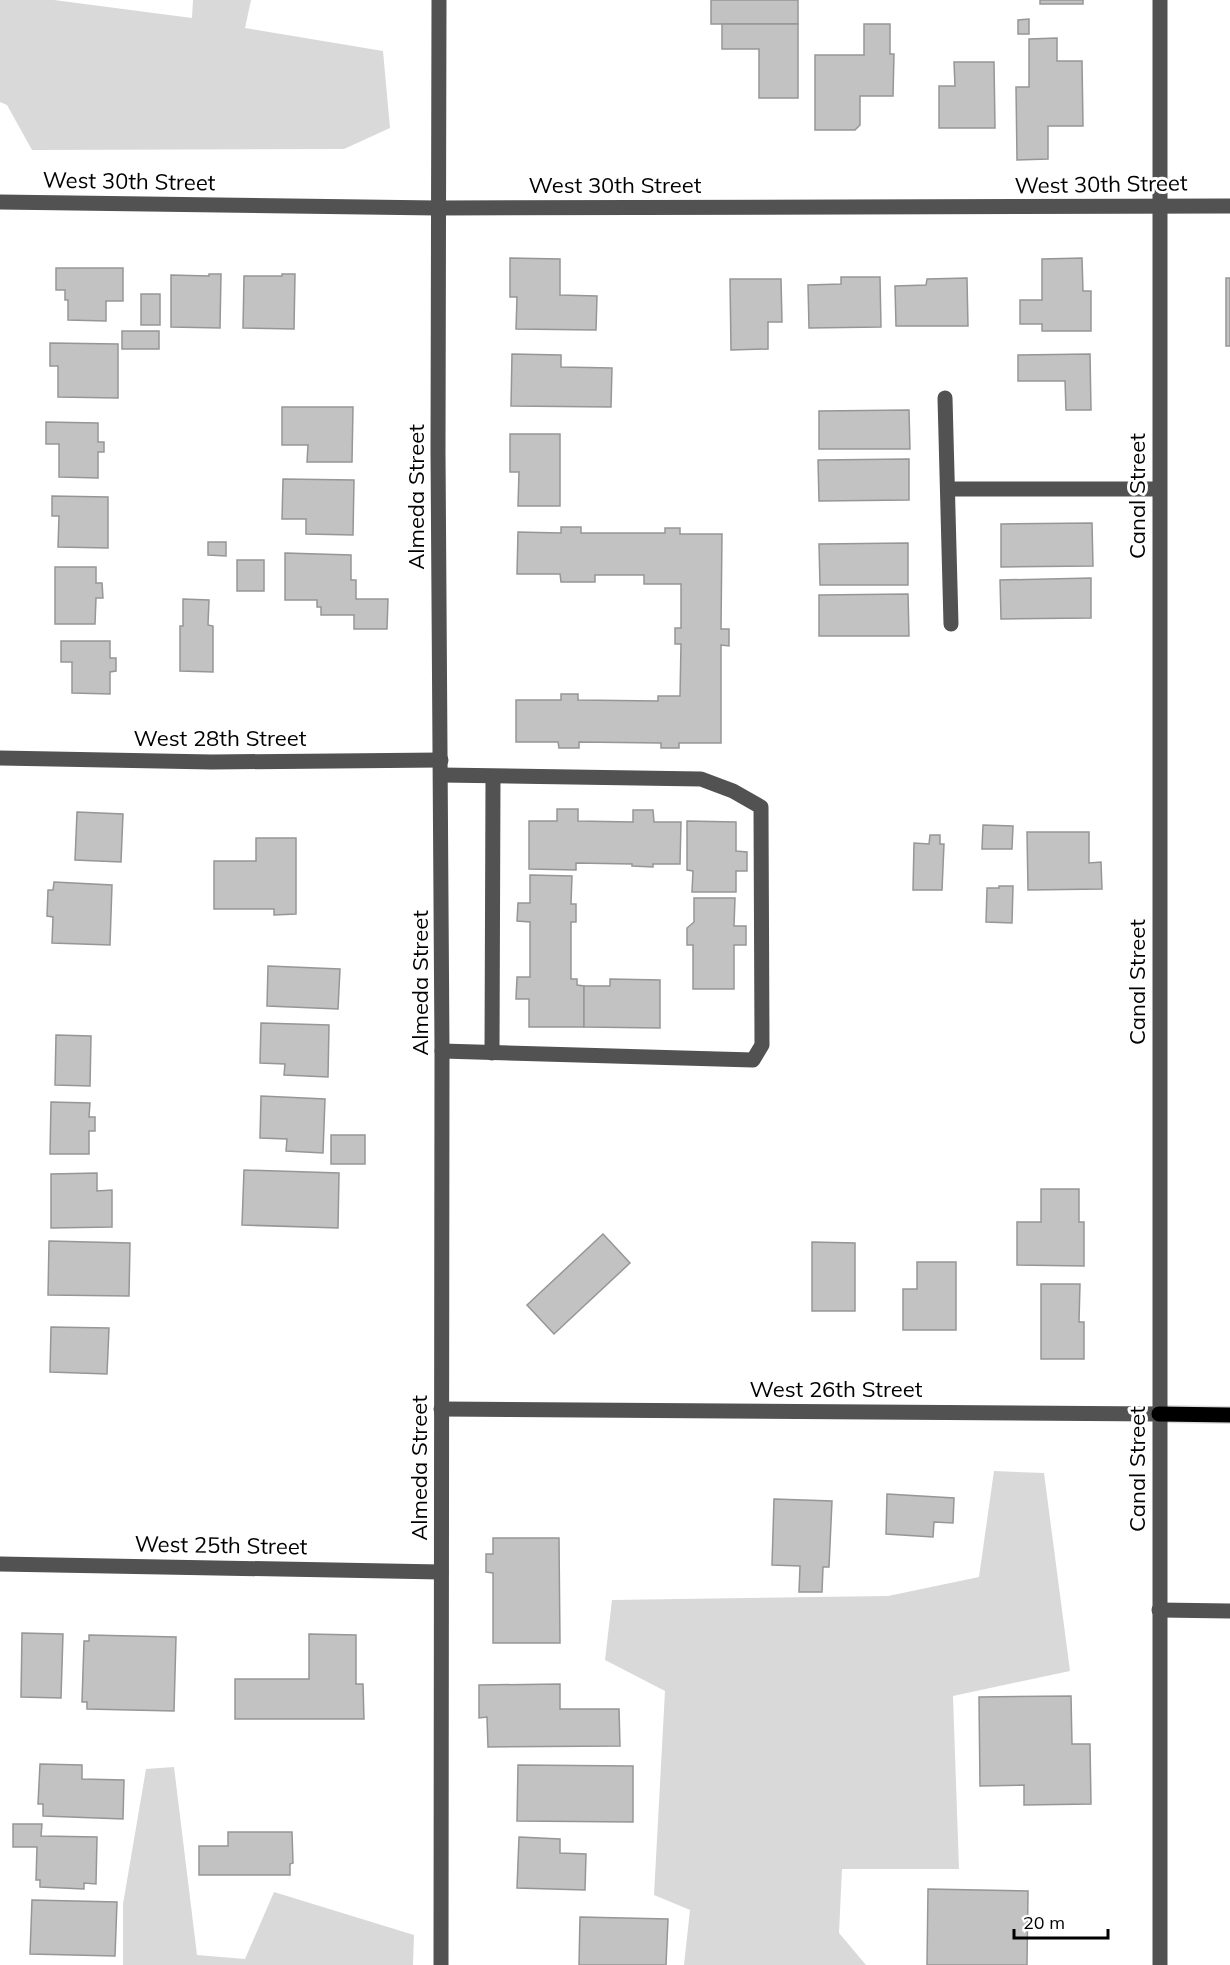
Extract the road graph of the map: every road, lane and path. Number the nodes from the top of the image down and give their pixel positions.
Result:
1 (439, 0) edge
2 (1160, 0) edge
3 (0, 202) edge
4 (1159, 206) junction
5 (1230, 206) edge
6 (437, 208) junction
7 (945, 398) dead end
8 (948, 489) junction
9 (1159, 489) junction
10 (951, 624) dead end
11 (0, 758) edge
12 (441, 768) junction
13 (494, 777) junction
14 (442, 1051) junction
15 (492, 1053) junction
16 (441, 1409) junction
17 (1159, 1414) junction
18 (1230, 1415) edge
19 (0, 1564) edge
20 (441, 1572) junction
21 (1159, 1610) junction
22 (1230, 1611) edge
23 (441, 1965) edge
24 (1160, 1965) edge

1 - 6 street, Almeda Street
2 - 4 street, Canal Street
3 - 6 street, West 30th Street
4 - 5 street, West 30th Street
4 - 6 street, West 30th Street
4 - 9 street, Canal Street
6 - 12 street, Almeda Street
7 - 8 street
8 - 9 street
8 - 10 street
9 - 17 street, Canal Street
11 - 12 street, West 28th Street
12 - 13 street, West 28th Street
12 - 14 street, Almeda Street
13 - 15 street
13 - 15 street, West 28th Street
14 - 15 street
14 - 16 street, Almeda Street
16 - 17 street, West 26th Street
16 - 20 street, Almeda Street
17 - 18 main road, West 26th Street
17 - 21 street, Canal Street
19 - 20 street, West 25th Street
20 - 23 street, Almeda Street
21 - 22 street
21 - 24 street, Canal Street

